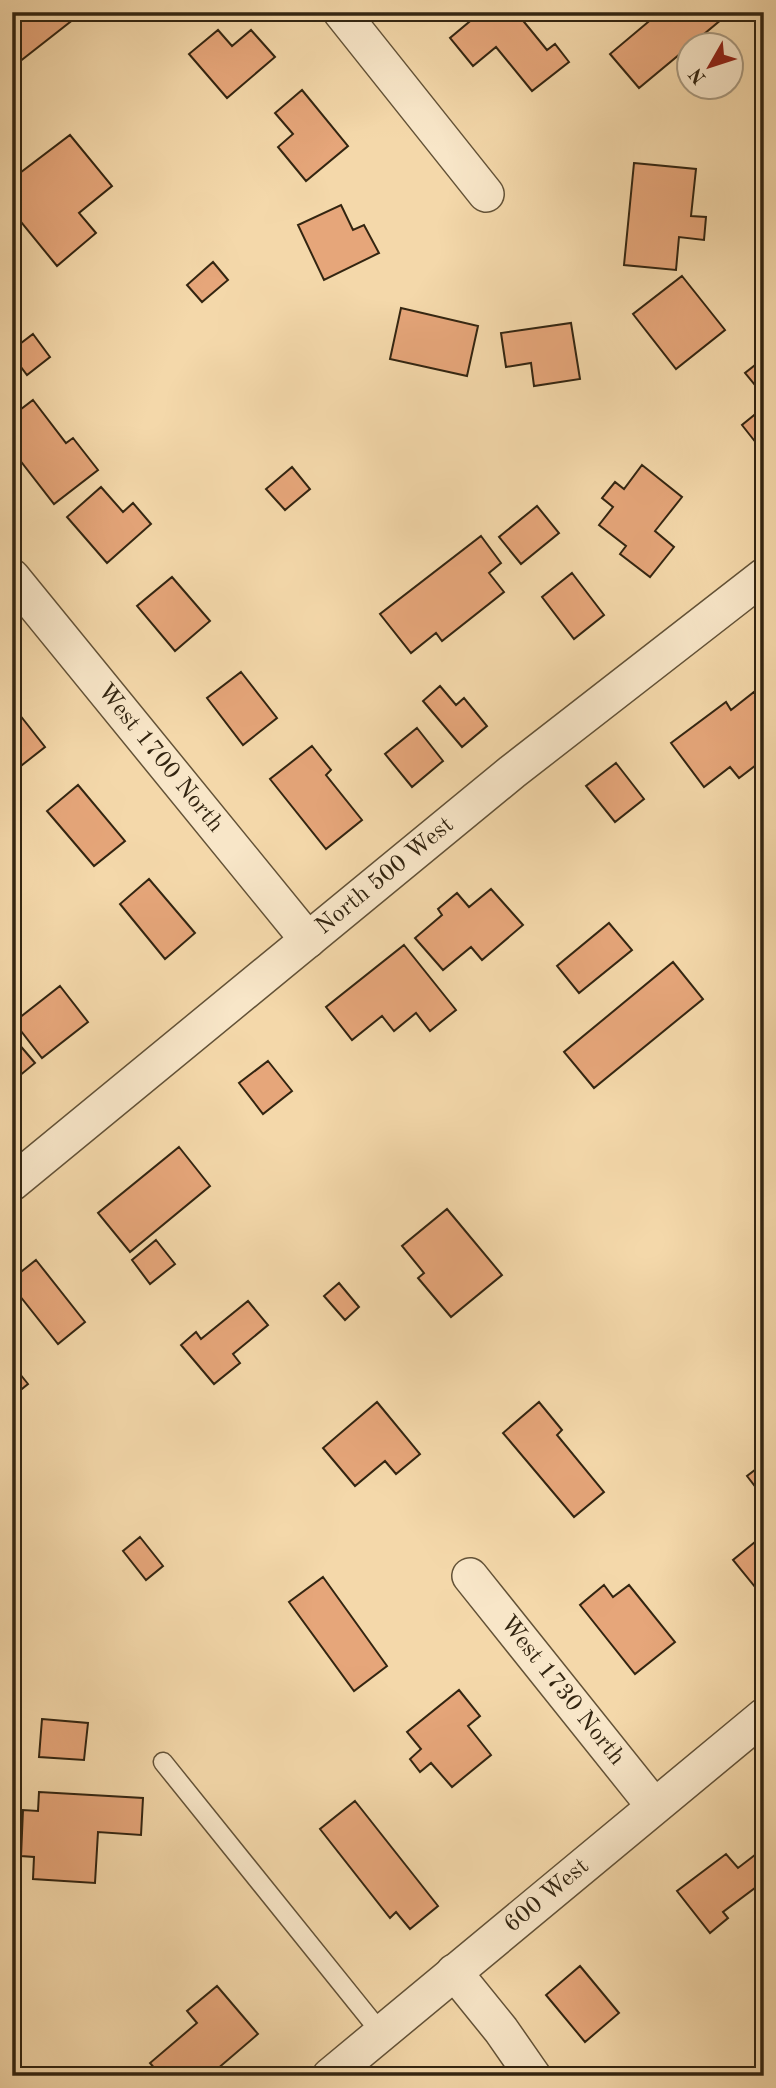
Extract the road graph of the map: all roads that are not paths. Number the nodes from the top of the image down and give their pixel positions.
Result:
1 (341, 12) edge
2 (486, 194) dead end
3 (764, 576) edge
4 (12, 577) edge
5 (309, 940) junction
6 (12, 1183) edge
7 (470, 1576) dead end
8 (764, 1716) edge
9 (163, 1762) dead end
10 (654, 1806) junction
11 (454, 1972) junction
12 (383, 2034) junction
13 (330, 2076) edge
14 (533, 2076) edge

1 - 2 street
3 - 5 street, North 500 West
4 - 5 street, West 1700 North
5 - 6 street, North 500 West
7 - 10 street, West 1730 North
8 - 10 street, 600 West
9 - 12 lane
10 - 11 street, 600 West
11 - 12 street, 600 West
11 - 14 street
12 - 13 street, 600 West

